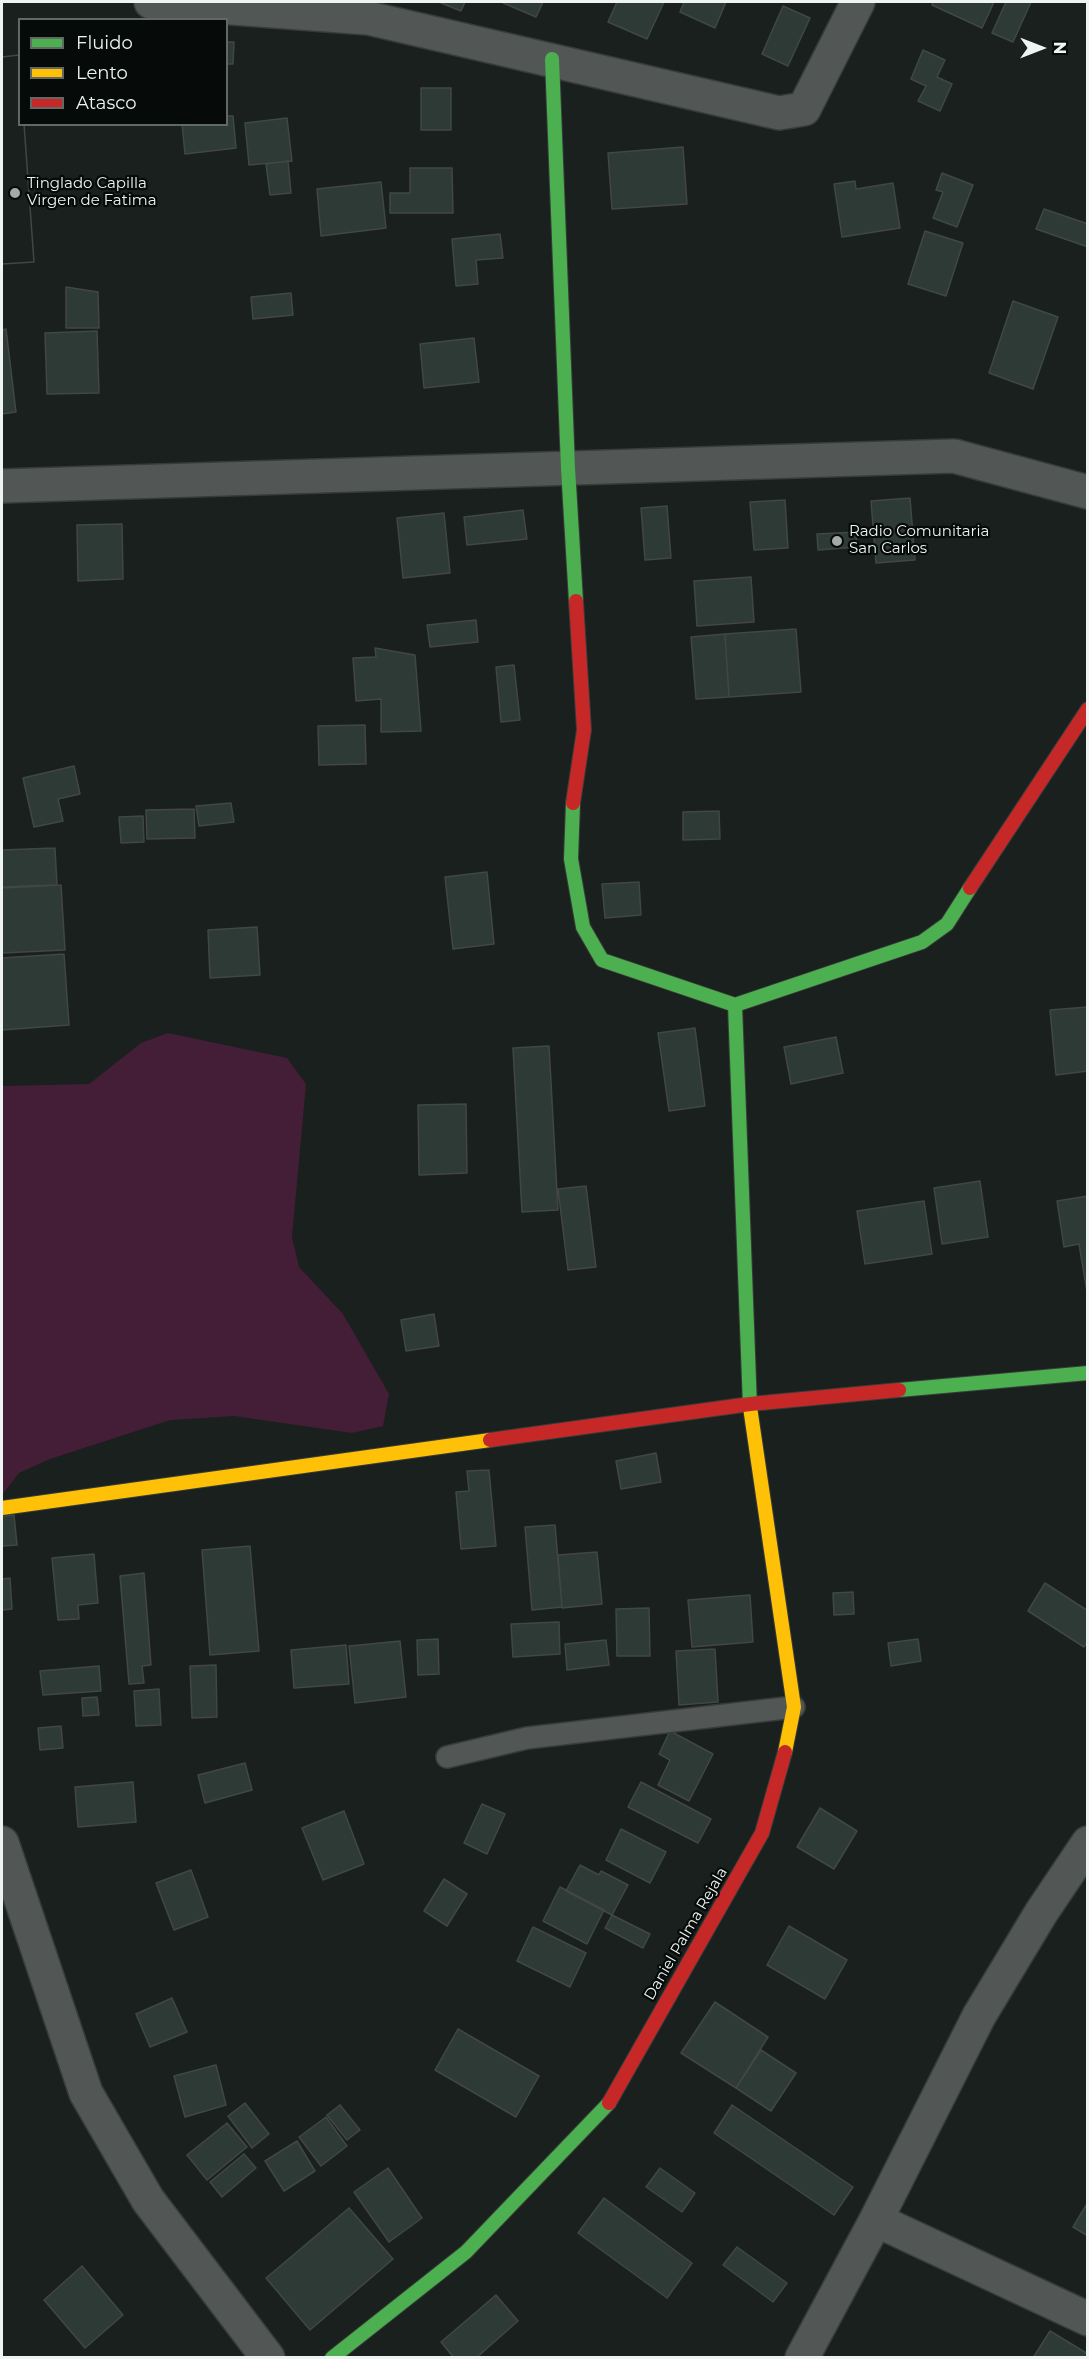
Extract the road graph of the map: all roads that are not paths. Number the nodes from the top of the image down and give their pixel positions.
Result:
1 (151, 2) edge
2 (858, 2) edge
3 (372, 10) edge
4 (552, 59) junction
5 (568, 468) junction
6 (2, 486) edge
7 (1088, 492) edge
8 (1088, 709) edge
9 (735, 1005) junction
10 (1088, 1373) edge
11 (750, 1404) junction
12 (2, 1508) edge
13 (794, 1707) junction
14 (447, 1757) dead end
15 (2, 1843) edge
16 (1088, 1843) edge
17 (876, 2220) junction
18 (1088, 2319) edge
19 (268, 2358) edge
20 (332, 2358) edge
21 (802, 2358) edge

1 - 3 street
2 - 4 street
3 - 4 street
4 - 5 street
5 - 6 street
5 - 7 street
5 - 9 street
8 - 9 street
9 - 11 street, Daniel Palma Rejala
10 - 11 street
11 - 12 street
11 - 13 street, Daniel Palma Rejala
13 - 14 lane
13 - 20 street, Daniel Palma Rejala
15 - 19 street
16 - 17 street
17 - 18 street
17 - 21 street

